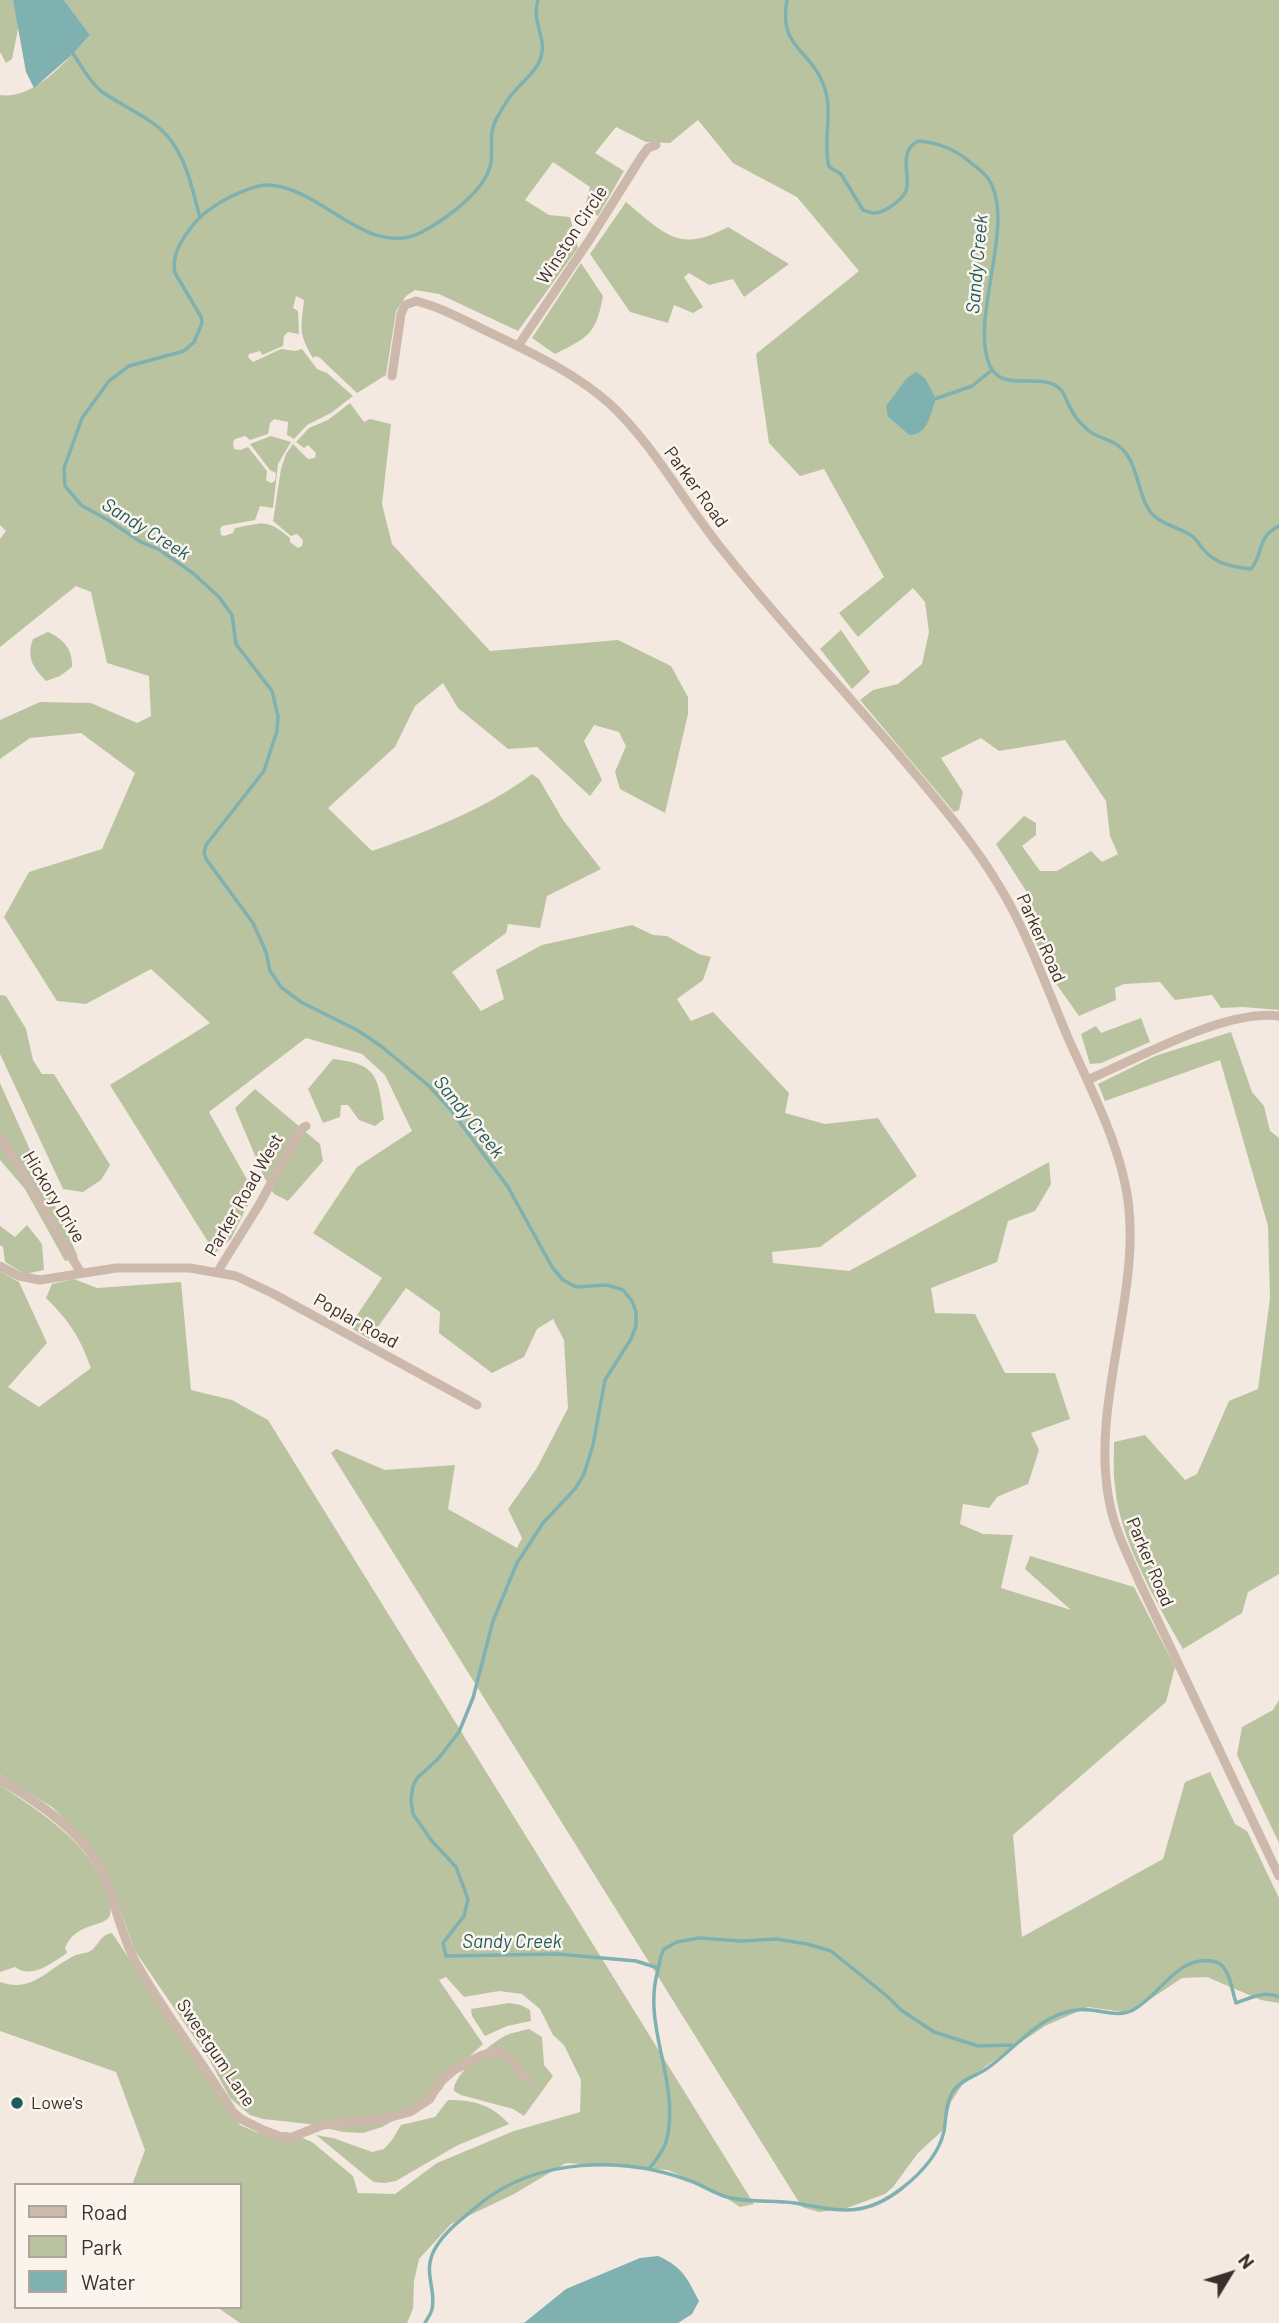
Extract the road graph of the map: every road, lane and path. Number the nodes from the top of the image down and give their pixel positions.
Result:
1 (656, 145) dead end
2 (518, 346) junction
3 (392, 376) dead end
4 (1279, 1016) edge
5 (1087, 1080) junction
6 (306, 1126) dead end
7 (0, 1136) edge
8 (0, 1265) edge
9 (218, 1272) junction
10 (81, 1273) junction
11 (477, 1405) dead end
12 (0, 1780) edge
13 (1279, 1876) edge
14 (527, 2079) dead end

1 - 2 street, Winston Circle
2 - 3 street, Parker Road
2 - 5 street, Parker Road
4 - 5 street
5 - 13 street, Parker Road
6 - 9 street, Parker Road West
7 - 10 street, Hickory Drive
8 - 10 street, Parker Road West
9 - 10 street, Parker Road West
9 - 11 street, Poplar Road
12 - 14 street, Sweetgum Lane

